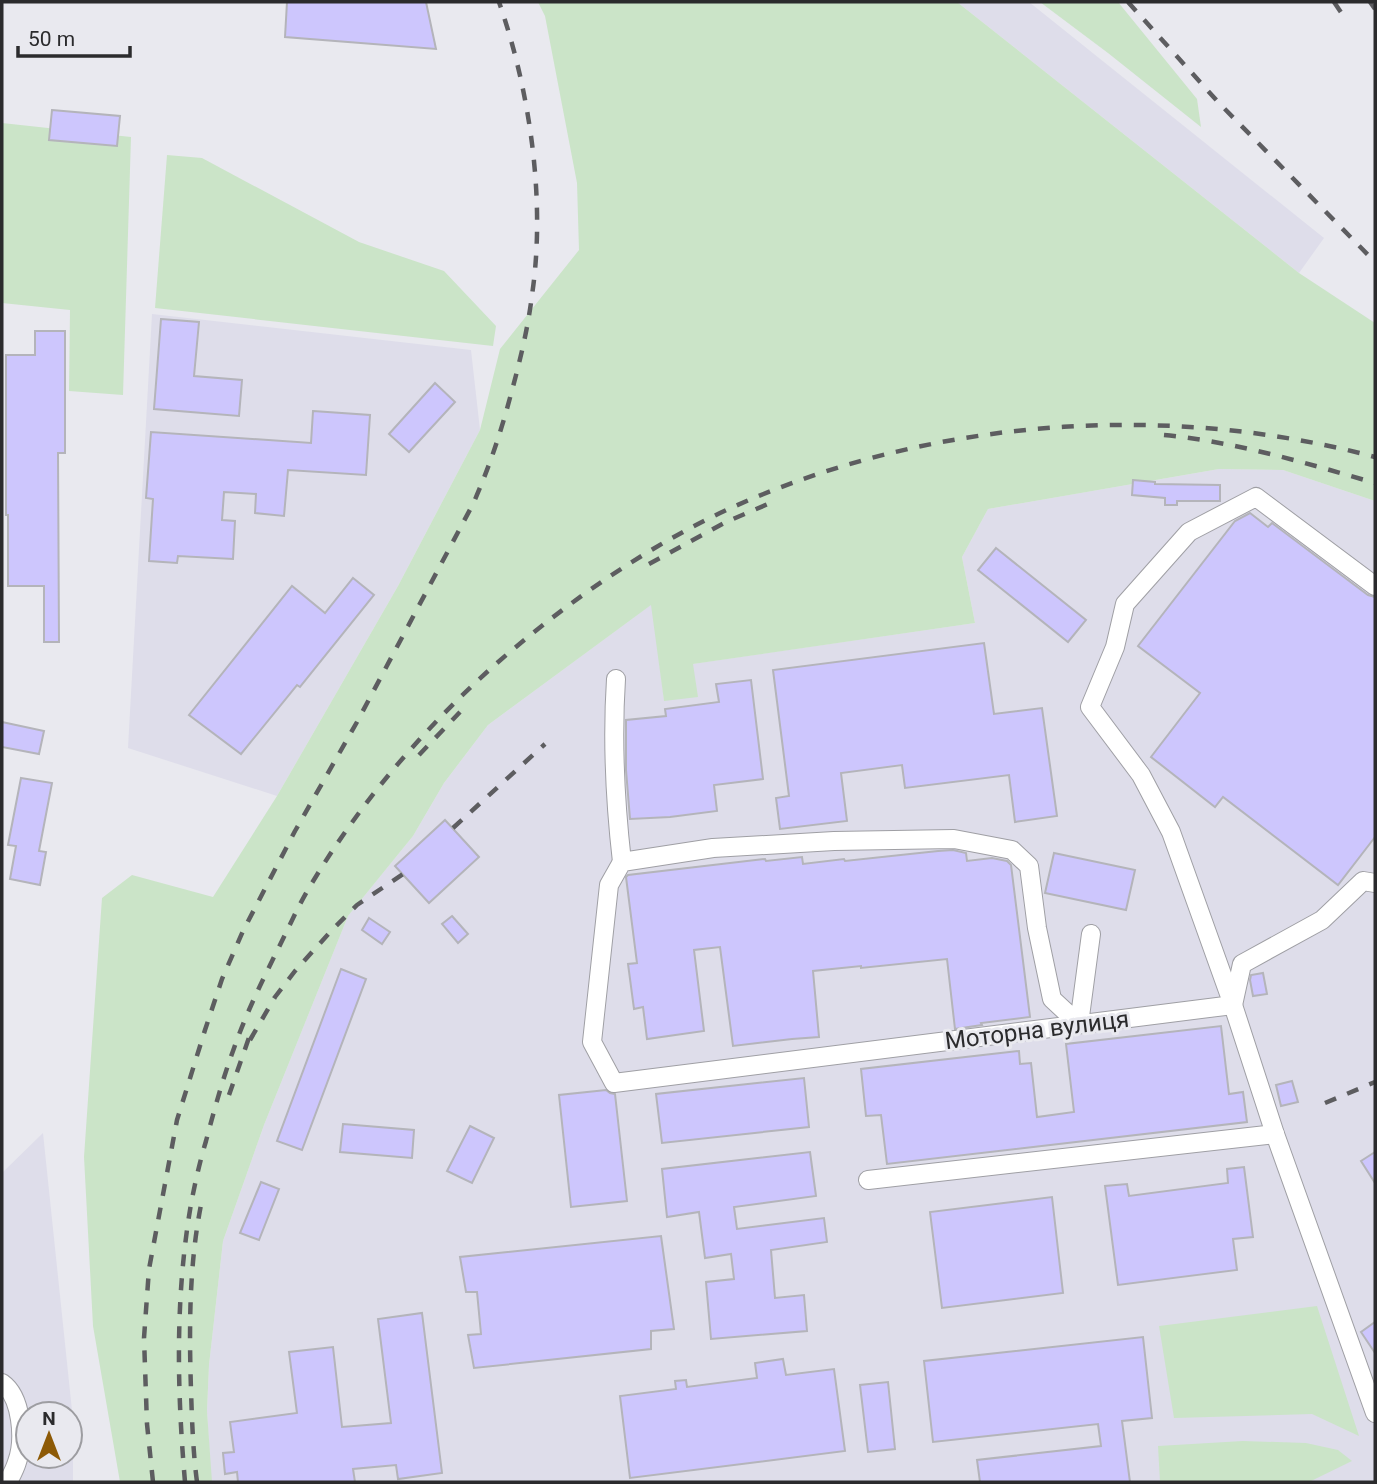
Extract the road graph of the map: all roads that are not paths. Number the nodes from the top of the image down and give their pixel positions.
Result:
1 (1375, 586) edge
2 (616, 679) dead end
3 (622, 862) junction
4 (1375, 883) edge
5 (1091, 933) dead end
6 (1233, 1005) junction
7 (1079, 1024) junction
8 (1275, 1134) junction
9 (868, 1180) dead end
10 (2, 1383) edge
11 (1375, 1413) edge
12 (8, 1482) edge

1 - 6 lane
2 - 3 lane
3 - 7 lane
3 - 7 lane, Моторна вулиця
4 - 6 lane
5 - 7 lane
6 - 7 lane, Моторна вулиця
6 - 8 lane
8 - 9 lane
8 - 11 lane
10 - 12 lane

